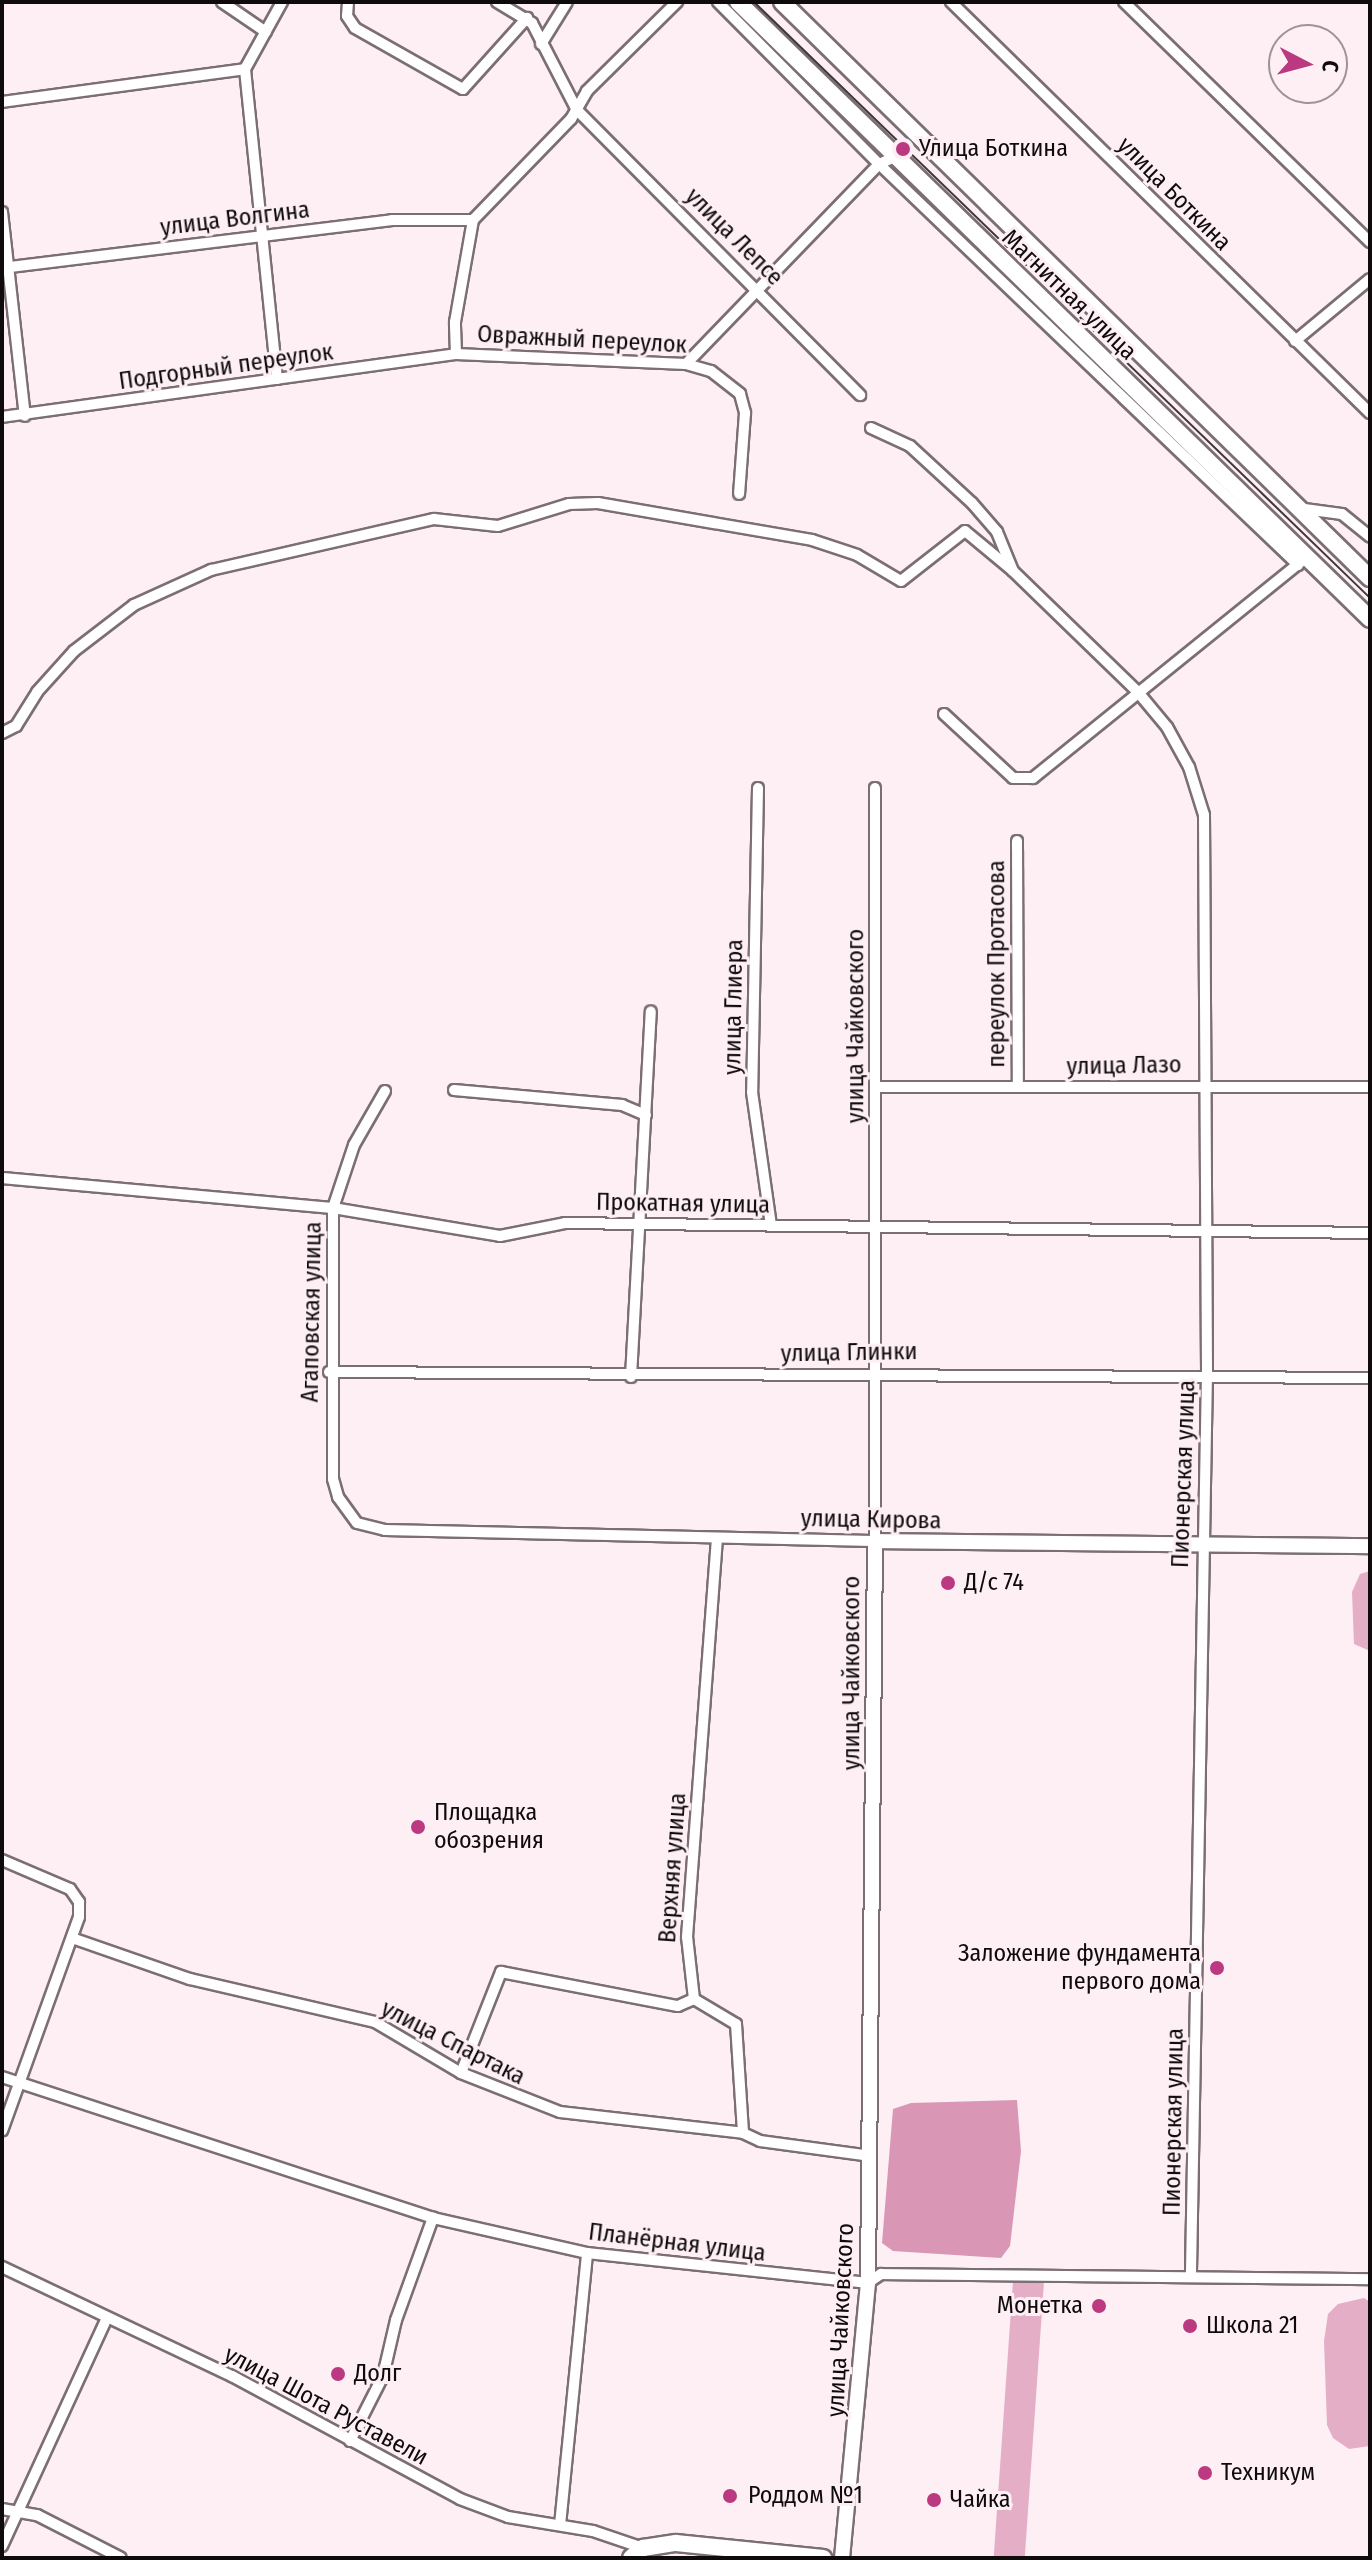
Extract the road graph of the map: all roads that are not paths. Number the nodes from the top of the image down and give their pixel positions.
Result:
1 (222, 2) edge
2 (282, 2) edge
3 (348, 2) edge
4 (497, 2) edge
5 (567, 2) edge
6 (677, 2) edge
7 (718, 2) edge
8 (738, 2) edge
9 (782, 2) edge
10 (951, 2) edge
11 (1124, 2) edge
12 (527, 18) junction
13 (266, 32) junction
14 (541, 44) junction
15 (245, 69) junction
16 (2, 102) edge
17 (577, 110) junction
18 (887, 160) junction
19 (2, 212) edge
20 (473, 220) junction
21 (260, 236) junction
22 (1370, 242) edge
23 (5, 268) edge
24 (1370, 279) edge
25 (759, 290) junction
26 (1295, 341) junction
27 (456, 354) junction
28 (686, 364) junction
29 (277, 379) junction
30 (860, 395) dead end
31 (1370, 413) edge
32 (25, 416) junction
33 (2, 417) edge
34 (871, 428) dead end
35 (739, 494) dead end
36 (1296, 508) junction
37 (1370, 537) edge
38 (1301, 562) junction
39 (1013, 571) junction
40 (1370, 578) edge
41 (1370, 619) edge
42 (1137, 691) junction
43 (944, 714) dead end
44 (2, 733) edge
45 (758, 788) dead end
46 (875, 788) dead end
47 (1017, 841) dead end
48 (651, 1012) dead end
49 (1208, 1085) junction
50 (879, 1087) junction
51 (1018, 1087) junction
52 (1370, 1087) edge
53 (454, 1090) dead end
54 (385, 1091) dead end
55 (646, 1115) junction
56 (2, 1178) edge
57 (333, 1208) junction
58 (639, 1224) junction
59 (771, 1225) junction
60 (877, 1227) junction
61 (1206, 1231) junction
62 (1370, 1233) edge
63 (329, 1372) junction
64 (877, 1372) junction
65 (1207, 1373) junction
66 (631, 1377) junction
67 (1370, 1378) edge
68 (371, 1528) joint
69 (717, 1540) junction
70 (875, 1541) junction
71 (1202, 1546) junction
72 (1370, 1546) edge
73 (2, 1860) edge
74 (72, 1938) junction
75 (694, 1999) junction
76 (461, 2073) junction
77 (2, 2077) edge
78 (17, 2082) junction
79 (2, 2131) edge
80 (743, 2133) junction
81 (871, 2156) junction
82 (433, 2218) junction
83 (587, 2253) junction
84 (2, 2267) edge
85 (1191, 2276) junction
86 (1370, 2279) edge
87 (868, 2283) junction
88 (107, 2318) junction
89 (350, 2441) junction
90 (2, 2509) edge
91 (19, 2513) junction
92 (560, 2525) junction
93 (2, 2546) edge
94 (637, 2553) edge
95 (121, 2558) edge
96 (823, 2558) edge
97 (842, 2558) edge

1 - 13 street
2 - 13 street
3 - 12 street
4 - 12 street
5 - 14 street
6 - 17 street
7 - 18 street
8 - 18 main road, Магнитная улица
9 - 36 main road, Магнитная улица
10 - 26 street, улица Боткина
11 - 22 street
12 - 14 street, улица Лепсе
13 - 15 street
14 - 17 street, улица Лепсе
15 - 16 street
15 - 21 street
17 - 20 street
17 - 25 street, улица Лепсе
18 - 25 street
18 - 38 main road, Магнитная улица
19 - 23 street
20 - 21 street, улица Волгина
20 - 27 street
21 - 23 street, улица Волгина
21 - 29 street
23 - 32 street
24 - 26 street
25 - 28 street
25 - 30 street, улица Лепсе
26 - 31 street, улица Боткина
27 - 28 street, Овражный переулок
27 - 29 street, Подгорный переулок
28 - 35 street, Овражный переулок
29 - 32 street, Подгорный переулок
32 - 33 street, Подгорный переулок
34 - 39 street
36 - 37 street
36 - 40 main road, Магнитная улица
38 - 41 main road, Магнитная улица
38 - 42 street
39 - 42 street
39 - 44 street
42 - 43 street
42 - 49 street, Пионерская улица
45 - 59 street, улица Глиера
46 - 50 street, улица Чайковского
47 - 51 street, переулок Протасова
48 - 55 street
49 - 51 street, улица Лазо
49 - 52 street, улица Лазо
49 - 61 street, Пионерская улица
50 - 51 street, улица Лазо
50 - 60 street, улица Чайковского
53 - 55 street
54 - 57 street, Агаповская улица
55 - 58 street
56 - 57 street, Прокатная улица
57 - 58 street, Прокатная улица
57 - 63 street, Агаповская улица
58 - 59 street, Прокатная улица
58 - 66 street
59 - 60 street, Прокатная улица
60 - 61 street, Прокатная улица
60 - 64 street, улица Чайковского
61 - 62 street, Прокатная улица
61 - 65 street, Пионерская улица
63 - 66 street, улица Глинки
63 - 68 street, Агаповская улица
64 - 65 street, улица Глинки
64 - 66 street, улица Глинки
64 - 70 street, улица Чайковского
65 - 67 street, улица Глинки
65 - 71 street, Пионерская улица
68 - 69 street, улица Кирова
69 - 70 street, улица Кирова
69 - 75 street, Верхняя улица
70 - 71 main road, улица Кирова
70 - 81 main road, улица Чайковского
71 - 72 main road, улица Кирова
71 - 85 street, Пионерская улица
73 - 74 street
74 - 76 street, улица Спартака
74 - 78 street
75 - 76 street
75 - 80 street
76 - 80 street, улица Спартака
77 - 78 street, Планёрная улица
78 - 79 street
78 - 82 street, Планёрная улица
80 - 81 street, улица Спартака
81 - 87 main road, улица Чайковского
82 - 83 street, Планёрная улица
82 - 89 street
83 - 87 street, Планёрная улица
83 - 92 street
84 - 88 street, улица Шота Руставели
85 - 86 street, Планёрная улица
85 - 87 street, Планёрная улица
87 - 97 main road, улица Чайковского
88 - 89 street, улица Шота Руставели
88 - 91 street
89 - 92 street, улица Шота Руставели
90 - 91 street
91 - 93 street
91 - 95 street
92 - 94 street, улица Шота Руставели
94 - 96 main road

